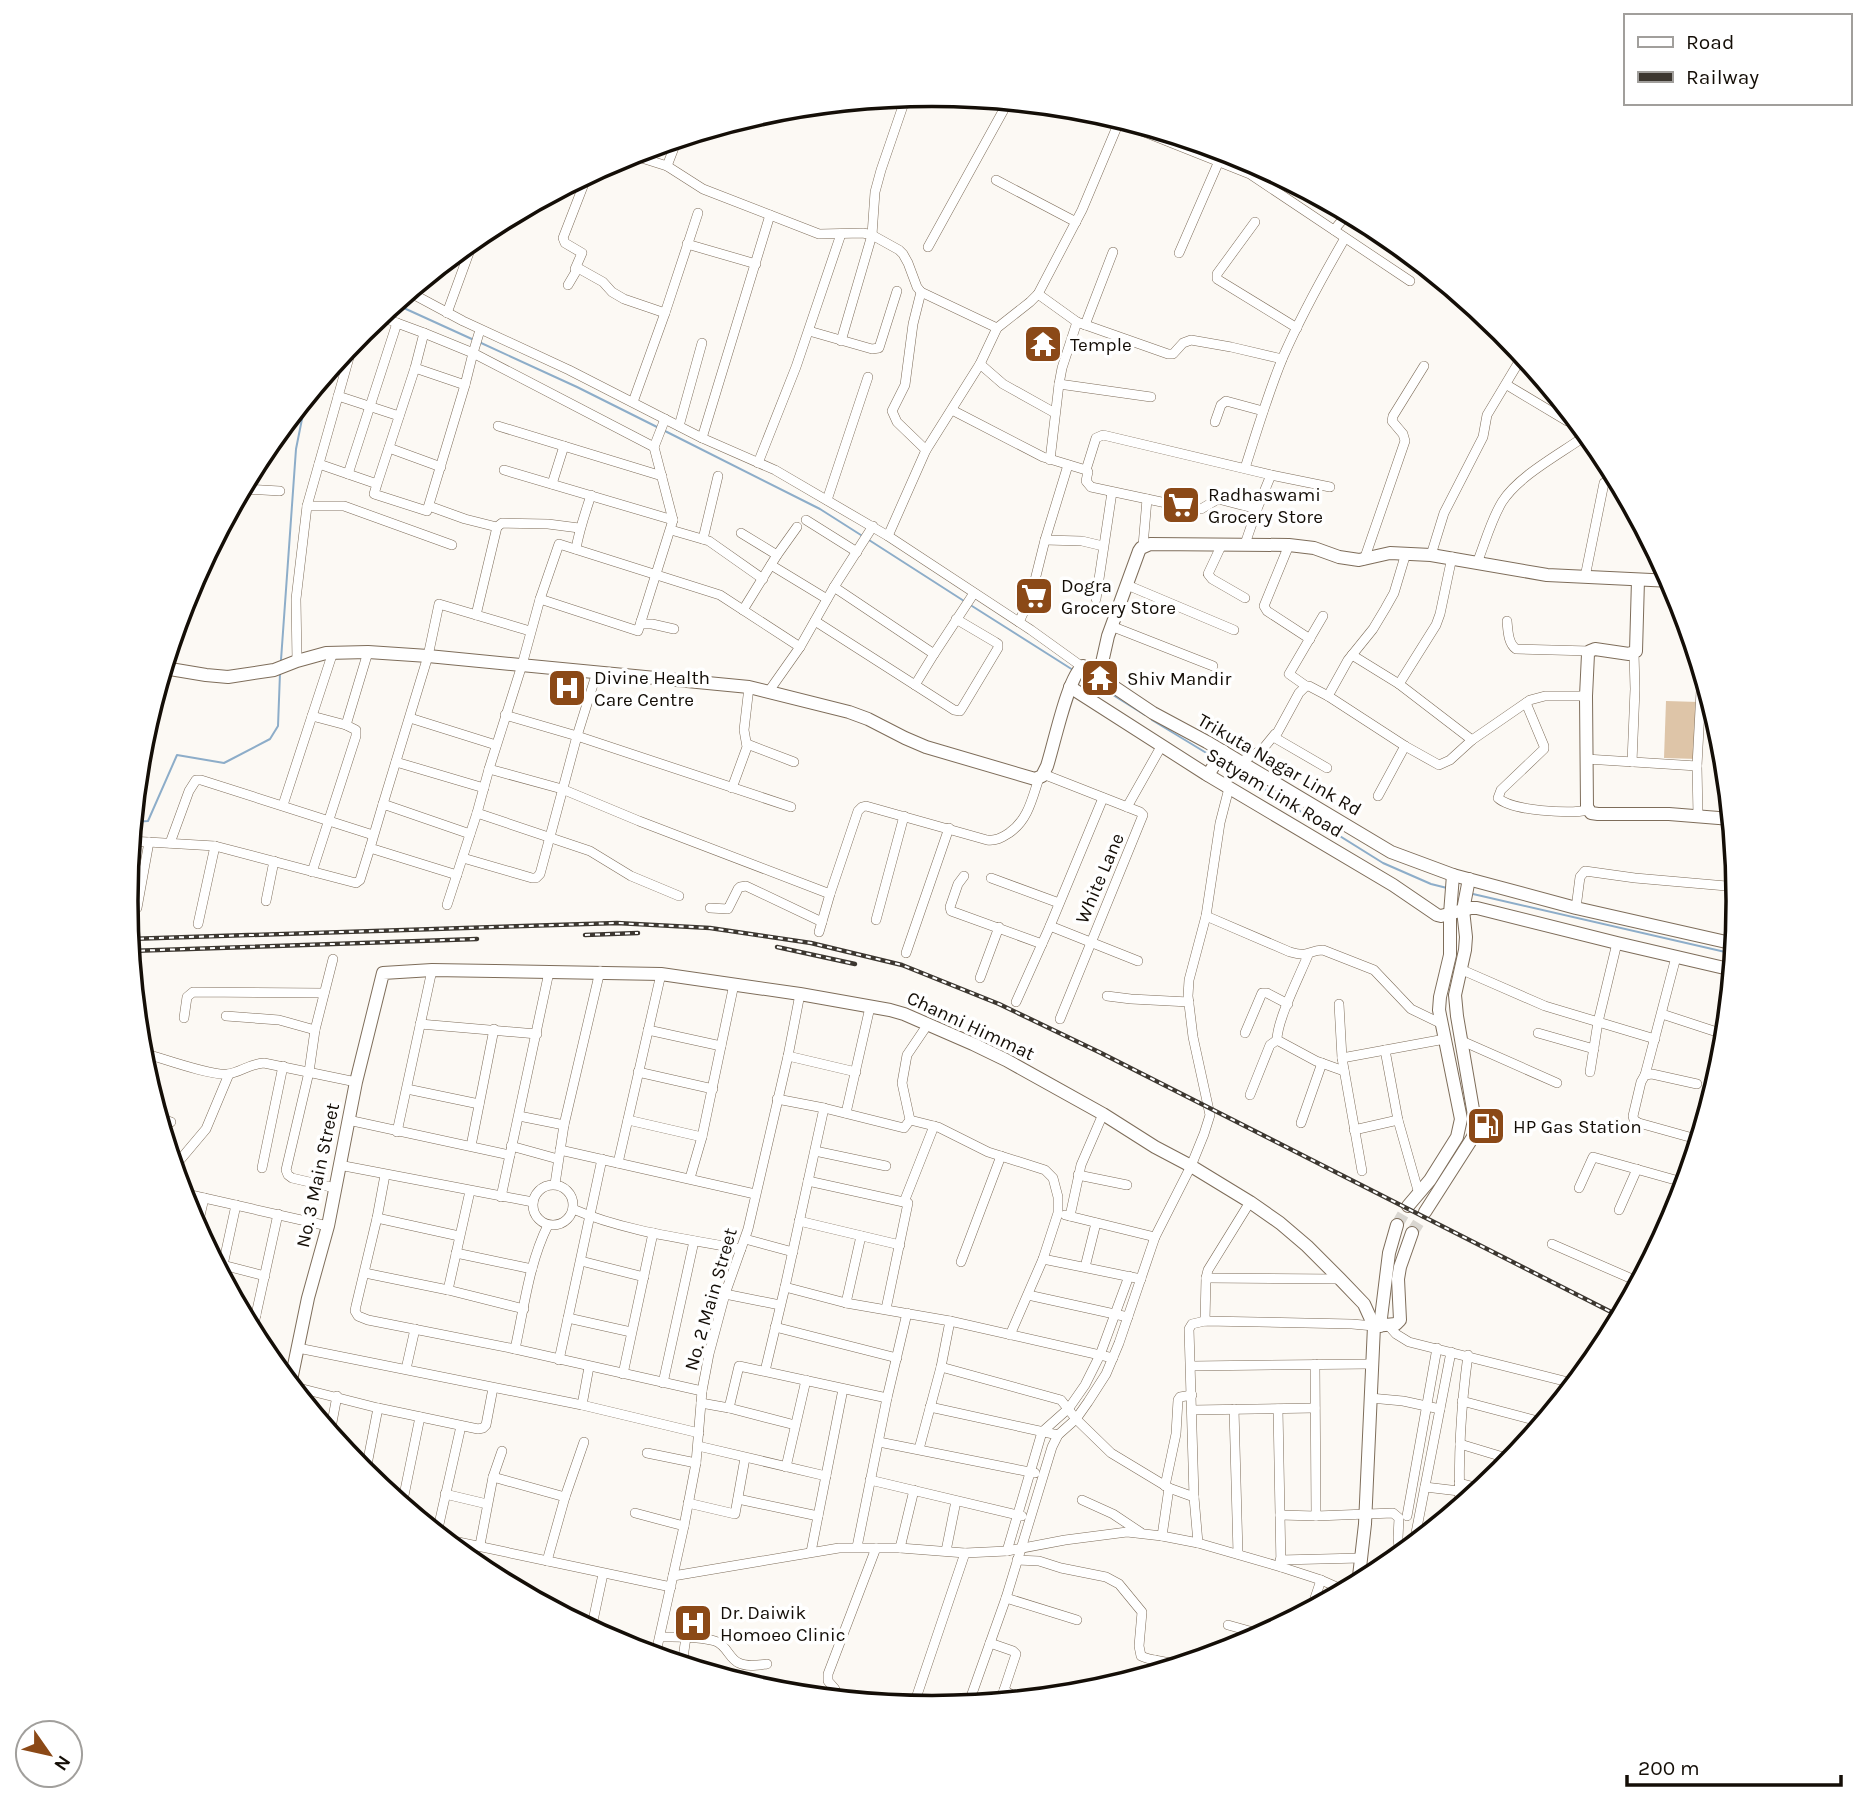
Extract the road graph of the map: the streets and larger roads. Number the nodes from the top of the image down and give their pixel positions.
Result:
1 (902, 108) edge
2 (1003, 110) edge
3 (1116, 129) edge
4 (673, 150) edge
5 (1209, 157) edge
6 (647, 160) edge
7 (1219, 161) junction
8 (667, 166) junction
9 (1249, 173) edge
10 (1250, 173) edge
11 (996, 180) dead end
12 (582, 188) edge
13 (698, 213) dead end
14 (771, 215) junction
15 (1342, 221) edge
16 (1076, 222) junction
17 (1255, 222) dead end
18 (1334, 230) junction
19 (841, 234) junction
20 (872, 235) junction
21 (1345, 238) junction
22 (688, 244) junction
23 (928, 247) dead end
24 (1113, 252) dead end
25 (1179, 253) dead end
26 (467, 258) edge
27 (755, 264) junction
28 (575, 269) junction
29 (1410, 281) dead end
30 (568, 285) dead end
31 (897, 291) dead end
32 (921, 292) junction
33 (1038, 294) junction
34 (417, 297) edge
35 (447, 313) junction
36 (665, 313) junction
37 (391, 321) edge
38 (397, 323) junction
39 (1081, 324) junction
40 (998, 328) junction
41 (1297, 328) junction
42 (808, 331) junction
43 (425, 333) junction
44 (841, 341) junction
45 (476, 342) junction
46 (702, 343) dead end
47 (1282, 359) junction
48 (980, 364) junction
49 (347, 365) edge
50 (1518, 365) edge
51 (1424, 366) dead end
52 (415, 368) junction
53 (868, 377) dead end
54 (1059, 384) junction
55 (465, 385) junction
56 (1507, 385) junction
57 (338, 396) junction
58 (1151, 397) dead end
59 (633, 402) junction
60 (370, 407) junction
61 (952, 410) junction
62 (1263, 411) junction
63 (1055, 413) junction
64 (399, 416) junction
65 (665, 419) junction
66 (1564, 419) edge
67 (1215, 422) dead end
68 (498, 426) dead end
69 (679, 426) junction
70 (702, 438) junction
71 (1579, 440) edge
72 (564, 446) junction
73 (654, 447) junction
74 (389, 448) junction
75 (926, 450) junction
76 (1050, 460) junction
77 (758, 463) junction
78 (319, 464) junction
79 (1068, 465) junction
80 (440, 467) junction
81 (1245, 468) junction
82 (504, 470) dead end
83 (1086, 470) junction
84 (348, 474) junction
85 (1271, 475) junction
86 (662, 476) junction
87 (718, 477) dead end
88 (1604, 483) dead end
89 (377, 484) junction
90 (552, 484) junction
91 (1330, 486) dead end
92 (253, 490) edge
93 (280, 491) dead end
94 (1112, 492) junction
95 (591, 495) junction
96 (1147, 499) junction
97 (827, 500) junction
98 (307, 506) junction
99 (429, 506) junction
100 (1257, 509) junction
101 (673, 520) junction
102 (806, 520) dead end
103 (497, 527) junction
104 (797, 527) dead end
105 (579, 528) junction
106 (671, 530) junction
107 (871, 530) junction
108 (741, 533) dead end
109 (888, 536) junction
110 (703, 540) junction
111 (1045, 540) junction
112 (1222, 544) junction
113 (1245, 544) junction
114 (452, 545) dead end
115 (1289, 545) junction
116 (1103, 546) junction
117 (1143, 547) junction
118 (576, 549) junction
119 (857, 552) junction
120 (1406, 554) junction
121 (777, 555) junction
122 (1431, 555) junction
123 (1452, 557) junction
124 (1364, 560) junction
125 (1477, 563) junction
126 (771, 565) junction
127 (656, 574) junction
128 (1585, 577) junction
129 (1658, 578) edge
130 (762, 579) junction
131 (1638, 580) junction
132 (1127, 585) junction
133 (834, 587) junction
134 (1245, 598) dead end
135 (540, 599) junction
136 (827, 599) junction
137 (969, 599) junction
138 (1096, 599) dead end
139 (743, 610) junction
140 (476, 615) junction
141 (1323, 616) dead end
142 (956, 619) junction
143 (641, 621) junction
144 (814, 621) junction
145 (1507, 621) dead end
146 (1019, 622) junction
147 (1111, 626) junction
148 (674, 629) dead end
149 (1234, 630) dead end
150 (530, 631) junction
151 (1310, 639) junction
152 (800, 647) junction
153 (1590, 651) junction
154 (333, 652) junction
155 (368, 652) junction
156 (1634, 653) junction
157 (934, 654) junction
158 (1352, 655) junction
159 (428, 656) junction
160 (522, 665) junction
161 (285, 666) junction
162 (1213, 666) dead end
163 (173, 669) edge
164 (597, 672) junction
165 (1076, 674) junction
166 (1099, 676) junction
167 (1399, 684) junction
168 (915, 685) junction
169 (1306, 686) junction
170 (749, 687) junction
171 (769, 691) junction
172 (1328, 696) junction
173 (1586, 696) junction
174 (1701, 698) edge
175 (1526, 703) junction
176 (505, 715) junction
177 (312, 716) junction
178 (410, 718) junction
179 (346, 725) junction
180 (1275, 734) junction
181 (577, 736) junction
182 (1472, 740) junction
183 (747, 744) junction
184 (496, 745) junction
185 (1161, 745) junction
186 (1405, 746) junction
187 (1221, 754) junction
188 (1586, 759) junction
189 (794, 761) dead end
190 (396, 762) junction
191 (1240, 762) junction
192 (1632, 762) junction
193 (1697, 766) junction
194 (1327, 768) dead end
195 (489, 769) junction
196 (1210, 773) junction
197 (1041, 776) junction
198 (484, 788) junction
199 (732, 788) junction
200 (1229, 788) junction
201 (562, 789) junction
202 (1378, 796) dead end
203 (1103, 798) junction
204 (383, 804) junction
205 (283, 805) junction
206 (791, 807) dead end
207 (1127, 807) junction
208 (1589, 810) junction
209 (477, 813) junction
210 (904, 816) junction
211 (1698, 816) junction
212 (1722, 818) edge
213 (330, 820) junction
214 (949, 828) junction
215 (470, 834) junction
216 (373, 835) junction
217 (550, 837) junction
218 (140, 841) edge
219 (149, 842) junction
220 (170, 843) junction
221 (215, 846) junction
222 (370, 848) junction
223 (463, 858) junction
224 (274, 861) junction
225 (312, 872) junction
226 (457, 875) junction
227 (964, 876) dead end
228 (991, 878) dead end
229 (1452, 884) junction
230 (1727, 886) edge
231 (1467, 888) junction
232 (830, 894) junction
233 (679, 896) dead end
234 (266, 901) dead end
235 (138, 902) edge
236 (1059, 903) junction
237 (447, 905) dead end
238 (710, 908) dead end
239 (1576, 908) junction
240 (1457, 912) junction
241 (1206, 916) junction
242 (876, 920) dead end
243 (822, 922) junction
244 (198, 924) dead end
245 (1050, 926) junction
246 (999, 928) junction
247 (819, 932) dead end
248 (1091, 942) junction
249 (1726, 942) edge
250 (1617, 943) junction
251 (1042, 944) junction
252 (906, 953) dead end
253 (1308, 955) junction
254 (1676, 957) junction
255 (333, 959) dead end
256 (1138, 961) dead end
257 (1724, 968) edge
258 (1460, 969) junction
259 (432, 970) junction
260 (600, 971) junction
261 (549, 972) junction
262 (383, 973) joint
263 (661, 974) junction
264 (980, 978) dead end
265 (734, 984) junction
266 (324, 993) junction
267 (800, 994) junction
268 (1107, 996) dead end
269 (1016, 1002) dead end
270 (1189, 1002) junction
271 (1288, 1004) junction
272 (1339, 1004) dead end
273 (870, 1007) junction
274 (1662, 1014) junction
275 (226, 1016) dead end
276 (184, 1018) dead end
277 (1060, 1019) dead end
278 (1598, 1022) junction
279 (1458, 1023) junction
280 (420, 1024) junction
281 (929, 1024) junction
282 (315, 1030) junction
283 (494, 1030) junction
284 (648, 1030) junction
285 (1443, 1031) junction
286 (1245, 1032) dead end
287 (1716, 1032) edge
288 (1538, 1033) dead end
289 (537, 1034) junction
290 (1655, 1039) junction
291 (1277, 1040) junction
292 (1462, 1041) junction
293 (721, 1046) junction
294 (1594, 1049) junction
295 (1385, 1050) junction
296 (153, 1056) edge
297 (788, 1056) junction
298 (1342, 1058) junction
299 (1322, 1063) junction
300 (283, 1066) junction
301 (309, 1072) junction
302 (638, 1072) junction
303 (856, 1072) junction
304 (1344, 1072) junction
305 (1590, 1072) dead end
306 (229, 1074) junction
307 (1645, 1075) junction
308 (356, 1082) junction
309 (1556, 1083) dead end
310 (1697, 1084) dead end
311 (713, 1088) junction
312 (407, 1089) junction
313 (1250, 1095) dead end
314 (777, 1099) junction
315 (479, 1104) junction
316 (824, 1108) junction
317 (846, 1113) junction
318 (1103, 1114) junction
319 (519, 1115) junction
320 (348, 1120) junction
321 (628, 1120) junction
322 (910, 1120) junction
323 (1398, 1120) junction
324 (1301, 1123) dead end
325 (564, 1125) junction
326 (934, 1126) junction
327 (1354, 1130) junction
328 (397, 1132) junction
329 (702, 1137) junction
330 (1691, 1138) edge
331 (471, 1146) junction
332 (510, 1150) junction
333 (815, 1151) junction
334 (559, 1154) junction
335 (1001, 1156) junction
336 (182, 1157) edge
337 (602, 1159) junction
338 (618, 1163) junction
339 (339, 1165) junction
340 (886, 1166) dead end
341 (1191, 1166) junction
342 (262, 1168) dead end
343 (1637, 1169) junction
344 (1362, 1171) dead end
345 (385, 1175) junction
346 (1079, 1175) junction
347 (690, 1178) junction
348 (1676, 1180) edge
349 (808, 1181) junction
350 (555, 1184) junction
351 (1127, 1185) dead end
352 (335, 1188) junction
353 (1578, 1188) dead end
354 (470, 1191) junction
355 (755, 1194) junction
356 (1419, 1194) junction
357 (194, 1196) edge
358 (501, 1197) junction
359 (204, 1198) junction
360 (533, 1202) junction
361 (904, 1202) junction
362 (1250, 1202) junction
363 (236, 1205) junction
364 (1408, 1206) tunnel mouth
365 (573, 1209) junction
366 (1619, 1210) dead end
367 (201, 1212) edge
368 (1425, 1212) tunnel mouth
369 (1058, 1213) junction
370 (278, 1214) junction
371 (590, 1216) junction
372 (1070, 1216) junction
373 (377, 1218) junction
374 (799, 1221) junction
375 (1096, 1223) junction
376 (548, 1224) junction
377 (1397, 1225) tunnel mouth
378 (328, 1226) junction
379 (653, 1233) junction
380 (1412, 1233) tunnel mouth
381 (460, 1236) junction
382 (861, 1236) junction
383 (1155, 1237) junction
384 (694, 1241) junction
385 (743, 1244) junction
386 (1552, 1244) dead end
387 (900, 1245) junction
388 (793, 1252) junction
389 (456, 1253) junction
390 (221, 1256) edge
391 (1043, 1259) junction
392 (581, 1261) junction
393 (961, 1262) dead end
394 (227, 1266) edge
395 (1084, 1267) junction
396 (532, 1269) junction
397 (365, 1273) junction
398 (265, 1276) junction
399 (644, 1277) junction
400 (1136, 1278) junction
401 (1206, 1278) junction
402 (1340, 1279) junction
403 (1631, 1279) edge
404 (785, 1287) junction
405 (448, 1290) junction
406 (725, 1294) junction
407 (1028, 1295) junction
408 (846, 1303) junction
409 (780, 1306) junction
410 (524, 1309) junction
411 (887, 1309) junction
412 (907, 1313) junction
413 (256, 1315) edge
414 (1122, 1315) junction
415 (568, 1318) junction
416 (950, 1321) junction
417 (1205, 1321) junction
418 (1380, 1326) junction
419 (775, 1327) junction
420 (415, 1329) junction
421 (631, 1332) junction
422 (1010, 1335) junction
423 (298, 1348) junction
424 (1437, 1348) junction
425 (515, 1349) junction
426 (1451, 1352) junction
427 (1468, 1355) junction
428 (1107, 1356) junction
429 (897, 1358) junction
430 (559, 1360) junction
431 (1315, 1364) junction
432 (1371, 1364) junction
433 (1191, 1366) junction
434 (589, 1367) junction
435 (941, 1367) junction
436 (292, 1369) edge
437 (406, 1369) junction
438 (765, 1371) junction
439 (623, 1374) junction
440 (806, 1380) junction
441 (1566, 1381) edge
442 (663, 1383) junction
443 (305, 1388) edge
444 (493, 1388) junction
445 (843, 1389) junction
446 (702, 1391) junction
447 (1192, 1395) junction
448 (337, 1396) junction
449 (887, 1398) junction
450 (1370, 1398) junction
451 (1462, 1401) junction
452 (701, 1403) junction
453 (582, 1405) junction
454 (1426, 1405) junction
455 (930, 1407) junction
456 (378, 1408) junction
457 (729, 1408) junction
458 (1315, 1408) junction
459 (1234, 1409) junction
460 (1278, 1409) junction
461 (1440, 1409) junction
462 (1192, 1410) junction
463 (1072, 1413) junction
464 (420, 1417) junction
465 (1534, 1420) dead end
466 (332, 1422) edge
467 (795, 1425) junction
468 (461, 1426) junction
469 (699, 1433) junction
470 (1051, 1434) junction
471 (584, 1442) dead end
472 (879, 1442) junction
473 (1460, 1444) junction
474 (698, 1446) junction
475 (919, 1449) junction
476 (502, 1451) dead end
477 (647, 1453) dead end
478 (1501, 1456) edge
479 (746, 1458) junction
480 (368, 1460) edge
481 (696, 1463) junction
482 (786, 1467) junction
483 (1037, 1473) junction
484 (826, 1476) junction
485 (493, 1477) junction
486 (870, 1480) junction
487 (1167, 1487) junction
488 (1425, 1487) junction
489 (1459, 1487) junction
490 (1469, 1488) edge
491 (914, 1490) junction
492 (445, 1494) junction
493 (404, 1495) edge
494 (565, 1496) junction
495 (1194, 1497) junction
496 (1459, 1497) edge
497 (738, 1499) junction
498 (1082, 1500) dead end
499 (956, 1501) junction
500 (688, 1503) junction
501 (487, 1504) junction
502 (635, 1513) dead end
503 (1370, 1513) junction
504 (1399, 1514) junction
505 (1280, 1515) junction
506 (818, 1516) junction
507 (1316, 1516) junction
508 (1024, 1517) junction
509 (1419, 1518) junction
510 (439, 1524) edge
511 (684, 1525) junction
512 (1416, 1532) edge
513 (1142, 1533) junction
514 (1162, 1536) junction
515 (463, 1542) edge
516 (1198, 1543) junction
517 (1399, 1544) edge
518 (480, 1545) junction
519 (857, 1547) junction
520 (876, 1548) junction
521 (900, 1548) junction
522 (1014, 1550) junction
523 (946, 1551) junction
524 (811, 1552) junction
525 (965, 1553) junction
526 (1238, 1554) junction
527 (1361, 1558) junction
528 (1017, 1560) junction
529 (547, 1561) junction
530 (1280, 1563) junction
531 (1360, 1571) edge
532 (603, 1574) junction
533 (673, 1576) junction
534 (1321, 1580) junction
535 (1336, 1586) edge
536 (671, 1587) junction
537 (1006, 1598) junction
538 (1315, 1598) edge
539 (593, 1620) edge
540 (1077, 1620) dead end
541 (1227, 1625) dead end
542 (1248, 1631) edge
543 (660, 1637) junction
544 (686, 1637) junction
545 (990, 1643) junction
546 (658, 1647) edge
547 (683, 1656) edge
548 (1155, 1660) junction
549 (1164, 1661) edge
550 (767, 1664) dead end
551 (1155, 1664) edge
552 (835, 1690) edge
553 (1004, 1690) junction
554 (1008, 1692) edge
555 (1003, 1693) edge
556 (971, 1695) edge
557 (917, 1696) edge

1 - 20 street
2 - 23 street
3 - 16 street
4 - 8 street
5 - 7 street
6 - 8 street
7 - 9 street
7 - 25 street
8 - 14 street
10 - 18 street
11 - 16 street
12 - 28 street
13 - 22 street
14 - 19 street
14 - 27 street
15 - 18 street
16 - 33 street
17 - 41 street
18 - 21 street
19 - 20 street
19 - 42 street
20 - 32 street
20 - 44 street
21 - 29 street
21 - 41 street
22 - 27 street
22 - 36 street
24 - 39 street
26 - 35 street
27 - 70 street
28 - 30 street
28 - 36 street
31 - 44 street
32 - 40 street
32 - 75 street
33 - 39 street
33 - 40 street
34 - 35 street
35 - 45 street
36 - 59 street
37 - 38 street
38 - 43 street
38 - 60 street
39 - 47 street
39 - 54 street
40 - 48 street
41 - 47 street
42 - 44 street
42 - 77 street
43 - 45 street
43 - 52 street
45 - 55 street
45 - 59 street
45 - 73 street
46 - 69 street
47 - 62 street
48 - 61 street
48 - 63 street
49 - 57 street
50 - 56 street
51 - 124 street
52 - 55 street
52 - 64 street
53 - 97 street
54 - 58 street
54 - 63 street
55 - 80 street
56 - 66 street
56 - 122 street
57 - 60 street
57 - 78 street
59 - 65 street
60 - 64 street
60 - 84 street
61 - 75 street
61 - 76 street
62 - 67 street
62 - 81 street
63 - 76 street
64 - 74 street
65 - 69 street
65 - 73 street
68 - 72 street
69 - 70 street
70 - 77 street
71 - 125 street
72 - 86 street
72 - 90 street
73 - 86 street
74 - 80 street
74 - 89 street
75 - 109 street
76 - 79 street
77 - 97 street
78 - 84 street
78 - 98 street
79 - 83 street
79 - 111 street
80 - 99 street
81 - 83 street
81 - 85 street
82 - 90 street
83 - 94 street
84 - 89 street
85 - 91 street
85 - 100 street
86 - 101 street
87 - 110 street
88 - 128 street
89 - 99 street
90 - 95 street
92 - 93 street
94 - 96 street
94 - 116 street
95 - 101 street
95 - 105 street
96 - 100 street
96 - 117 street
97 - 107 street
98 - 114 street
98 - 161 street
99 - 103 street
100 - 113 street
101 - 106 street
102 - 119 street
103 - 105 street
103 - 140 street
104 - 121 street
105 - 118 street
106 - 110 street
106 - 127 street
107 - 109 street
107 - 119 street
108 - 121 street
109 - 137 street
110 - 130 street
111 - 116 street
111 - 146 street
112 - 113 street
112 - 117 street
112 - 134 street
113 - 115 street
115 - 124 street
115 - 151 street
116 - 138 street
117 - 132 street
118 - 127 street
118 - 135 street
119 - 133 street
120 - 122 street
120 - 124 street
120 - 158 street
121 - 126 street
122 - 123 street
123 - 125 street
123 - 167 street
125 - 128 street
126 - 130 street
126 - 136 street
127 - 139 street
127 - 143 street
128 - 131 street
129 - 131 street
130 - 139 street
131 - 156 street
132 - 147 street
132 - 149 street
133 - 136 street
133 - 157 street
135 - 143 street
135 - 150 street
136 - 144 street
137 - 142 street
137 - 146 street
139 - 152 street
140 - 150 street
140 - 159 street
141 - 151 street
142 - 157 street
142 - 168 street
143 - 148 street
144 - 152 street
144 - 168 street
145 - 153 street
146 - 165 street
147 - 162 street
147 - 166 street
150 - 160 street
151 - 169 street
152 - 171 street
153 - 156 street
153 - 173 street
154 - 155 street
154 - 161 street
154 - 177 street
155 - 159 street
155 - 179 street
156 - 192 street
157 - 168 street
158 - 167 street
158 - 172 street
159 - 160 street
159 - 178 street
160 - 164 street
160 - 176 street
161 - 163 street
164 - 170 street
164 - 181 street
165 - 166 street, Trikuta Nagar Link Rd
165 - 185 street, Satyam Link Road
165 - 197 street
166 - 187 street, Trikuta Nagar Link Rd
167 - 182 street
169 - 172 street
169 - 180 street
170 - 171 street
170 - 183 street
171 - 197 street
172 - 186 street
173 - 175 street
173 - 188 street
174 - 193 street
175 - 182 street
175 - 208 street
176 - 181 street
176 - 184 street
177 - 179 street
177 - 205 street
178 - 184 street
178 - 190 street
179 - 213 street
180 - 191 street
180 - 194 street
181 - 199 street
181 - 201 street
182 - 186 street
183 - 189 street
183 - 199 street
184 - 195 street
185 - 196 street, Satyam Link Road
185 - 207 street
186 - 202 street
187 - 191 street, Trikuta Nagar Link Rd
187 - 196 street
188 - 192 street
188 - 208 street
190 - 198 street
190 - 204 street
191 - 229 street, Trikuta Nagar Link Rd
192 - 193 street
193 - 211 street
195 - 198 street
195 - 201 street
196 - 200 street, Satyam Link Road
197 - 203 street, White Lane
197 - 214 street
198 - 209 street
199 - 206 street
200 - 240 street, Satyam Link Road
200 - 241 street
201 - 217 street
201 - 232 street
203 - 207 street, White Lane
203 - 236 street, White Lane
204 - 215 street
204 - 216 street
205 - 213 street
205 - 220 street
207 - 248 street, White Lane
208 - 211 street
209 - 215 street
209 - 217 street
210 - 214 street
210 - 232 street
210 - 242 street
211 - 212 street
213 - 216 street
213 - 225 street
214 - 252 street
215 - 223 street
216 - 222 street
217 - 223 street
217 - 233 street
218 - 219 street
219 - 220 street
219 - 235 street
220 - 221 street
221 - 224 street
221 - 244 street
222 - 225 street
222 - 226 street
223 - 226 street
224 - 225 street
224 - 234 street
226 - 237 street
227 - 246 street
228 - 236 street
229 - 231 street, Trikuta Nagar Link Rd
229 - 240 street
230 - 239 street
231 - 239 street, Trikuta Nagar Link Rd
231 - 240 street
232 - 243 street
236 - 245 street, White Lane
238 - 243 street
239 - 249 street, Trikuta Nagar Link Rd
240 - 250 street, Satyam Link Road
240 - 258 street
240 - 285 street
241 - 253 street
241 - 270 street
243 - 247 street
245 - 248 street, White Lane
245 - 251 street
246 - 251 street
246 - 264 street
248 - 256 street
248 - 277 street
250 - 254 street, Satyam Link Road
250 - 278 street
251 - 269 street
253 - 271 street
253 - 285 street
254 - 257 street, Satyam Link Road
254 - 274 street
255 - 266 street
258 - 278 street
258 - 279 street
259 - 261 street, Channi Himmat
259 - 262 street, Channi Himmat
259 - 280 street
260 - 261 street, Channi Himmat
260 - 263 street, Channi Himmat
260 - 325 street
261 - 289 street
262 - 308 street, No. 3 Main Street
263 - 265 street, Channi Himmat
263 - 284 street
265 - 267 street, Channi Himmat
265 - 293 street
266 - 276 street
266 - 282 street
267 - 273 street, Channi Himmat
267 - 297 street, No. 2 Main Street
268 - 270 street
270 - 341 street
271 - 286 street
271 - 291 street
272 - 298 street
273 - 281 street, Channi Himmat
273 - 303 street
274 - 287 street
274 - 290 street
275 - 282 street
278 - 290 street
278 - 294 street
279 - 285 street
279 - 292 street
280 - 283 street
280 - 312 street
281 - 318 street, Channi Himmat
281 - 322 street
282 - 301 street
283 - 289 street
283 - 315 street
284 - 293 street
284 - 302 street
285 - 295 street
285 - 356 street
288 - 294 street
289 - 319 street
290 - 307 street
291 - 299 street
291 - 313 street
292 - 309 street
292 - 368 street
293 - 311 street
294 - 305 street
295 - 298 street
295 - 323 street
296 - 306 street
297 - 303 street
297 - 314 street, No. 2 Main Street
298 - 304 street
299 - 304 street
299 - 324 street
300 - 301 street
300 - 306 street
300 - 342 street
301 - 308 street
301 - 352 street
302 - 311 street
302 - 321 street
303 - 317 street
304 - 327 street
306 - 336 street
307 - 310 street
307 - 330 street
308 - 320 street, No. 3 Main Street
311 - 329 street
312 - 315 street
312 - 328 street
314 - 316 street
314 - 355 street, No. 2 Main Street
315 - 331 street
316 - 317 street
316 - 333 street
317 - 322 street
318 - 341 street, Channi Himmat
318 - 346 street
319 - 325 street
319 - 332 street
320 - 328 street
320 - 339 street, No. 3 Main Street
321 - 329 street
321 - 338 street
322 - 326 street
323 - 327 street
323 - 356 street
325 - 334 street
326 - 335 street
326 - 361 street
327 - 344 street
328 - 331 street
329 - 347 street
331 - 332 street
332 - 334 street
332 - 358 street
333 - 340 street
333 - 349 street
334 - 337 street
334 - 350 street
335 - 369 street
335 - 393 street
337 - 338 street
337 - 371 street
338 - 347 street
339 - 345 street
339 - 352 street, No. 3 Main Street
341 - 362 street, Channi Himmat
341 - 383 street
343 - 348 street
343 - 353 street
343 - 366 street
345 - 354 street
345 - 373 street
346 - 351 street
346 - 372 street
347 - 355 street
349 - 361 street
349 - 374 street
350 - 360 street
350 - 365 street
352 - 378 street, No. 3 Main Street
354 - 358 street
354 - 381 street
355 - 385 street, No. 2 Main Street
356 - 364 street
357 - 359 street
358 - 360 street
359 - 363 street
359 - 367 street
360 - 376 street
361 - 387 street
362 - 401 street
362 - 402 street, Channi Himmat
363 - 370 street
363 - 390 street
365 - 371 street
365 - 376 street
369 - 372 street
369 - 391 street
370 - 378 street
370 - 398 street
371 - 379 street
371 - 392 street
372 - 375 street
373 - 381 street
373 - 397 street
374 - 382 street
374 - 388 street
375 - 383 street
375 - 395 street
376 - 396 street
377 - 418 street
378 - 423 street, No. 3 Main Street
379 - 384 street
379 - 399 street
380 - 418 street
381 - 389 street
382 - 387 street
382 - 408 street
383 - 400 street
384 - 385 street
384 - 442 street
385 - 388 street
385 - 406 street, No. 2 Main Street
386 - 403 street
387 - 411 street
388 - 404 street
389 - 396 street
389 - 405 street
391 - 395 street
391 - 407 street
392 - 399 street
392 - 415 street
394 - 398 street
395 - 400 street
396 - 410 street
397 - 405 street
397 - 420 street
398 - 413 street
399 - 421 street
400 - 414 street
400 - 414 street
401 - 402 street
401 - 417 street
402 - 418 street, Channi Himmat
404 - 408 street
404 - 409 street
405 - 410 street
406 - 409 street
406 - 446 street, No. 2 Main Street
407 - 414 street
407 - 422 street
408 - 411 street
409 - 419 street
410 - 425 street
411 - 412 street
412 - 416 street
412 - 429 street
414 - 428 street
414 - 428 street
415 - 421 street
415 - 430 street
416 - 422 street
416 - 435 street
417 - 418 street
417 - 433 street
418 - 424 street
418 - 432 street
419 - 429 street
419 - 438 street
420 - 425 street
420 - 437 street
421 - 439 street
422 - 428 street
423 - 436 street, No. 3 Main Street
423 - 437 street
424 - 426 street
424 - 454 street
425 - 430 street
426 - 427 street
426 - 461 street
427 - 441 street
427 - 451 street
428 - 463 street
429 - 449 street
430 - 434 street
431 - 432 street
431 - 433 street
431 - 458 street
432 - 450 street
433 - 447 street
434 - 439 street
434 - 453 street
435 - 455 street
435 - 463 street
437 - 444 street
438 - 440 street
438 - 457 street
439 - 442 street
440 - 445 street
440 - 467 street
442 - 446 street
443 - 448 street
444 - 453 street
444 - 468 street
445 - 449 street
445 - 484 street
446 - 452 street, No. 2 Main Street
447 - 462 street
447 - 487 street
448 - 456 street
448 - 466 street
449 - 472 street
450 - 454 street
450 - 503 street
451 - 465 street
451 - 473 street
452 - 457 street
452 - 469 street, No. 2 Main Street
453 - 469 street
454 - 461 street
454 - 504 street
455 - 470 street
455 - 475 street
456 - 464 street
456 - 480 street
457 - 467 street
458 - 460 street
458 - 507 street
459 - 460 street
459 - 462 street
459 - 526 street
460 - 505 street
461 - 488 street
462 - 495 street
463 - 470 street
463 - 470 street
463 - 487 street
464 - 468 street
464 - 493 street
467 - 482 street
468 - 492 street
469 - 474 street, No. 2 Main Street
470 - 483 street
470 - 483 street
471 - 494 street
472 - 475 street
472 - 486 street
473 - 478 street
473 - 489 street
474 - 479 street
474 - 481 street, No. 2 Main Street
475 - 483 street
476 - 485 street
477 - 481 street
479 - 482 street
479 - 497 street
481 - 500 street, No. 2 Main Street
482 - 484 street
483 - 508 street
484 - 506 street
485 - 494 street
485 - 501 street
486 - 491 street
486 - 519 street
487 - 495 street
487 - 514 street
488 - 489 street
488 - 509 street
489 - 490 street
489 - 496 street
491 - 499 street
491 - 521 street
492 - 501 street
492 - 510 street
494 - 529 street
495 - 516 street
497 - 500 street
497 - 506 street
498 - 513 street
499 - 508 street
499 - 523 street
500 - 511 street, No. 2 Main Street
501 - 518 street
502 - 511 street
503 - 504 street
503 - 507 street
503 - 527 street
504 - 509 street
504 - 517 street
505 - 507 street
505 - 530 street
506 - 524 street
508 - 522 street
509 - 512 street
511 - 533 street, No. 2 Main Street
513 - 514 street
513 - 522 street
514 - 516 street
515 - 518 street
516 - 526 street
518 - 529 street
519 - 520 street
519 - 524 street
520 - 521 street
520 - 552 street
521 - 523 street
522 - 525 street
522 - 528 street
523 - 525 street
524 - 533 street
525 - 557 street
526 - 530 street
527 - 530 street
527 - 531 street
528 - 537 street
528 - 548 street
529 - 532 street
530 - 534 street
532 - 536 street
532 - 539 street
533 - 536 street, No. 2 Main Street
534 - 535 street
534 - 538 street
536 - 543 street, No. 2 Main Street
537 - 540 street
537 - 545 street
541 - 542 street
543 - 544 street
543 - 546 street, No. 2 Main Street
544 - 547 street
544 - 550 street
545 - 553 street
545 - 556 street
548 - 549 street
548 - 551 street
553 - 554 street
553 - 555 street

